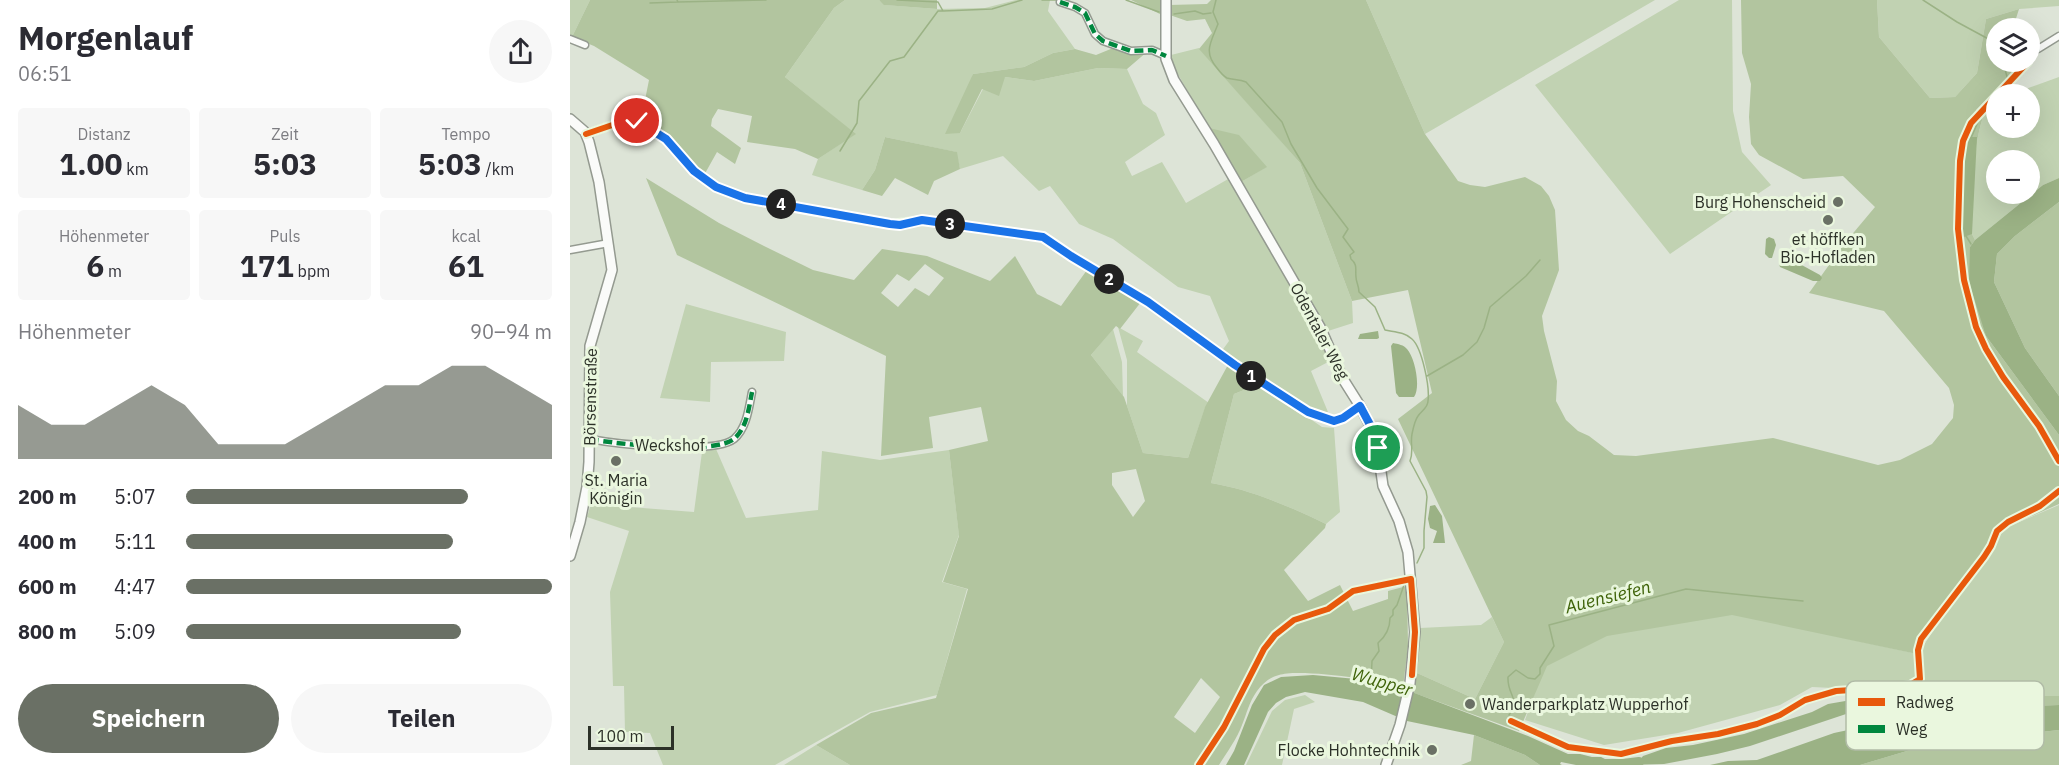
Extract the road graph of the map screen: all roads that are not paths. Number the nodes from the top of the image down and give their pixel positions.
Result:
1 (1166, 0) edge
2 (1060, 2) dead end
3 (2059, 36) edge
4 (570, 39) edge
5 (585, 45) dead end
6 (2040, 48) edge
7 (1166, 56) junction
8 (570, 119) edge
9 (586, 134) junction
10 (609, 243) junction
11 (570, 250) edge
12 (752, 392) dead end
13 (1360, 406) junction
14 (590, 439) junction
15 (570, 556) edge
16 (1386, 765) edge

1 - 7 main road, Odentaler Weg
2 - 7 street
3 - 6 street
4 - 5 street
7 - 13 main road, Odentaler Weg
8 - 9 main road
9 - 10 main road, Börsenstraße
9 - 13 street
10 - 11 street
10 - 14 main road, Börsenstraße
12 - 14 street, Weckshof
13 - 16 main road, Odentaler Weg
14 - 15 main road, Börsenstraße

